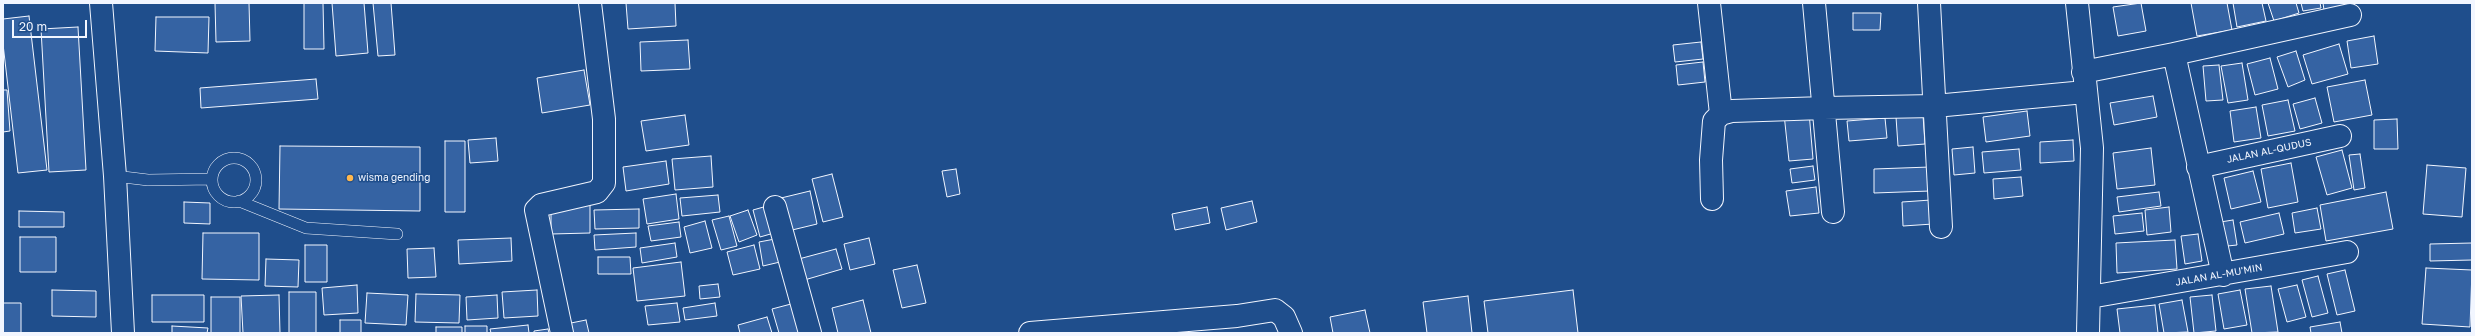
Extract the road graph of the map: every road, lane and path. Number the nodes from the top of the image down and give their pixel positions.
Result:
1 (101, 3) edge
2 (590, 3) edge
3 (1709, 3) edge
4 (1814, 3) edge
5 (1929, 3) edge
6 (2077, 3) edge
7 (2350, 15) dead end
8 (2174, 54) junction
9 (2084, 82) junction
10 (1935, 106) junction
11 (1824, 108) junction
12 (1721, 114) junction
13 (2340, 136) dead end
14 (2198, 167) junction
15 (115, 176) junction
16 (212, 179) junction
17 (1712, 199) dead end
18 (239, 201) junction
19 (776, 207) dead end
20 (1833, 212) dead end
21 (1941, 226) dead end
22 (397, 234) dead end
23 (2347, 252) dead end
24 (2223, 275) junction
25 (2090, 298) junction
26 (122, 333) edge
27 (562, 333) edge
28 (810, 333) edge
29 (1030, 333) edge
30 (1291, 333) edge
31 (2088, 333) edge

1 - 15 street
2 - 27 street
3 - 12 street
4 - 11 street
5 - 10 street
6 - 9 street
7 - 8 street
8 - 9 street
8 - 14 street
9 - 10 street
9 - 25 street
10 - 11 street
10 - 21 street
11 - 12 street
11 - 20 street
12 - 17 street
13 - 14 street, JALAN AL-QUDUS
14 - 24 street
15 - 16 lane
15 - 26 street
16 - 18 lane
16 - 18 lane
18 - 22 lane
19 - 28 street
23 - 24 street, JALAN AL-MU'MIN
24 - 25 street, JALAN AL-MU'MIN
25 - 31 street
29 - 30 street

